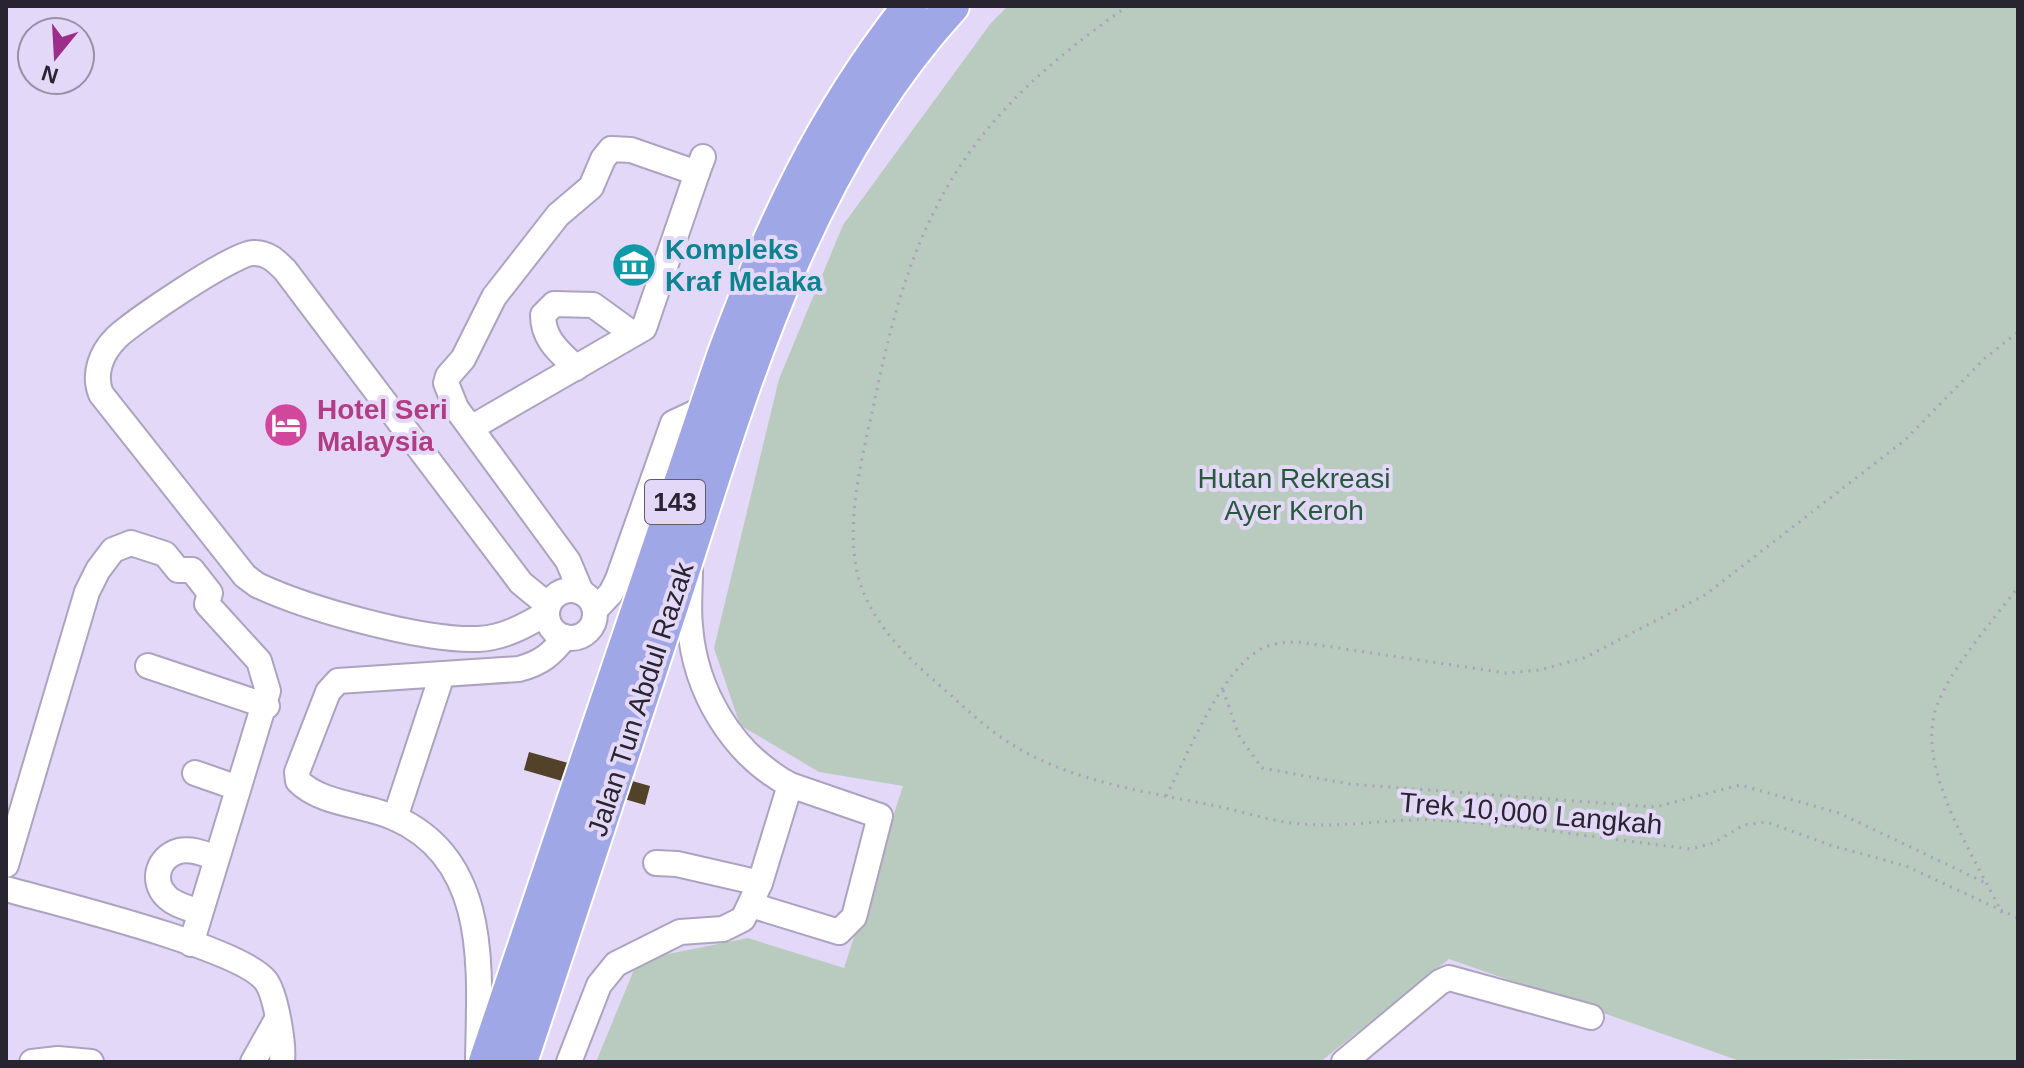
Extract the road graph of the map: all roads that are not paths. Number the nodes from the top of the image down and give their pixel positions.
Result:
1 (910, 6) edge
2 (952, 6) edge
3 (633, 334) junction
4 (576, 368) junction
5 (707, 407) junction
6 (471, 428) junction
7 (690, 548) junction
8 (588, 601) junction
9 (548, 609) junction
10 (565, 637) junction
11 (148, 666) dead end
12 (442, 675) junction
13 (267, 706) junction
14 (195, 773) dead end
15 (790, 785) junction
16 (238, 788) junction
17 (395, 818) junction
18 (216, 858) junction
19 (656, 863) dead end
20 (6, 865) edge
21 (6, 889) edge
22 (756, 894) junction
23 (200, 912) junction
24 (191, 944) junction
25 (1591, 1017) dead end
26 (276, 1021) junction
27 (32, 1062) edge
28 (91, 1062) edge
29 (253, 1062) edge
30 (282, 1062) edge
31 (478, 1062) edge
32 (486, 1062) edge
33 (520, 1062) edge
34 (569, 1062) edge
35 (1344, 1062) edge

1 - 5 highway, Jalan Tun Abdul Razak / 143
2 - 7 highway, Jalan Tun Abdul Razak / 143
3 - 4 street
3 - 4 street
3 - 6 street
4 - 6 street
5 - 8 street
5 - 32 highway, Jalan Tun Abdul Razak / 143
6 - 8 street
7 - 15 street
7 - 33 highway, Jalan Tun Abdul Razak / 143
8 - 9 street
8 - 10 street
9 - 9 street
9 - 10 street
10 - 12 street
11 - 13 street
12 - 17 street
12 - 17 street
13 - 16 street
13 - 20 street
14 - 16 street
15 - 22 street
15 - 22 street
16 - 18 street
17 - 31 street
18 - 23 street
18 - 23 street
19 - 22 street
21 - 24 street
22 - 34 street
23 - 24 street
24 - 26 street
25 - 35 street
26 - 29 street
26 - 30 street
27 - 28 street

